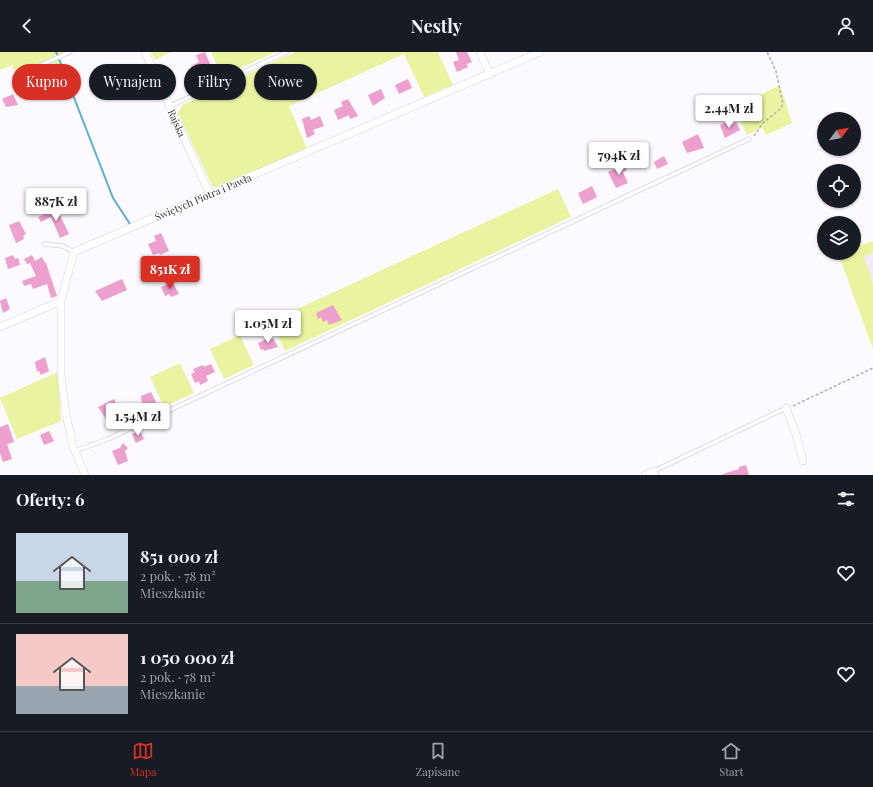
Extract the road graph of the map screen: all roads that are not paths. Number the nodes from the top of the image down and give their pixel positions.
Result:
1 (70, 52) edge
2 (145, 52) edge
3 (287, 52) edge
4 (480, 52) edge
5 (540, 52) edge
6 (44, 64) edge
7 (490, 74) junction
8 (169, 106) junction
9 (749, 139) road end
10 (210, 194) junction
11 (44, 244) dead end
12 (74, 252) junction
13 (61, 301) junction
14 (0, 327) edge
15 (786, 408) joint
16 (75, 451) junction
17 (803, 461) dead end
18 (656, 473) edge
19 (85, 475) edge
20 (645, 475) edge

1 - 6 lane
2 - 8 street, Rajska
3 - 8 lane
4 - 7 street
5 - 7 street, Świętych Piotra i Pawła
7 - 10 street, Świętych Piotra i Pawła
8 - 10 street, Rajska
9 - 16 lane
10 - 12 street, Świętych Piotra i Pawła
11 - 12 lane
12 - 13 street
13 - 14 street
13 - 16 street
15 - 17 street
15 - 18 lane
16 - 19 street
18 - 20 street

